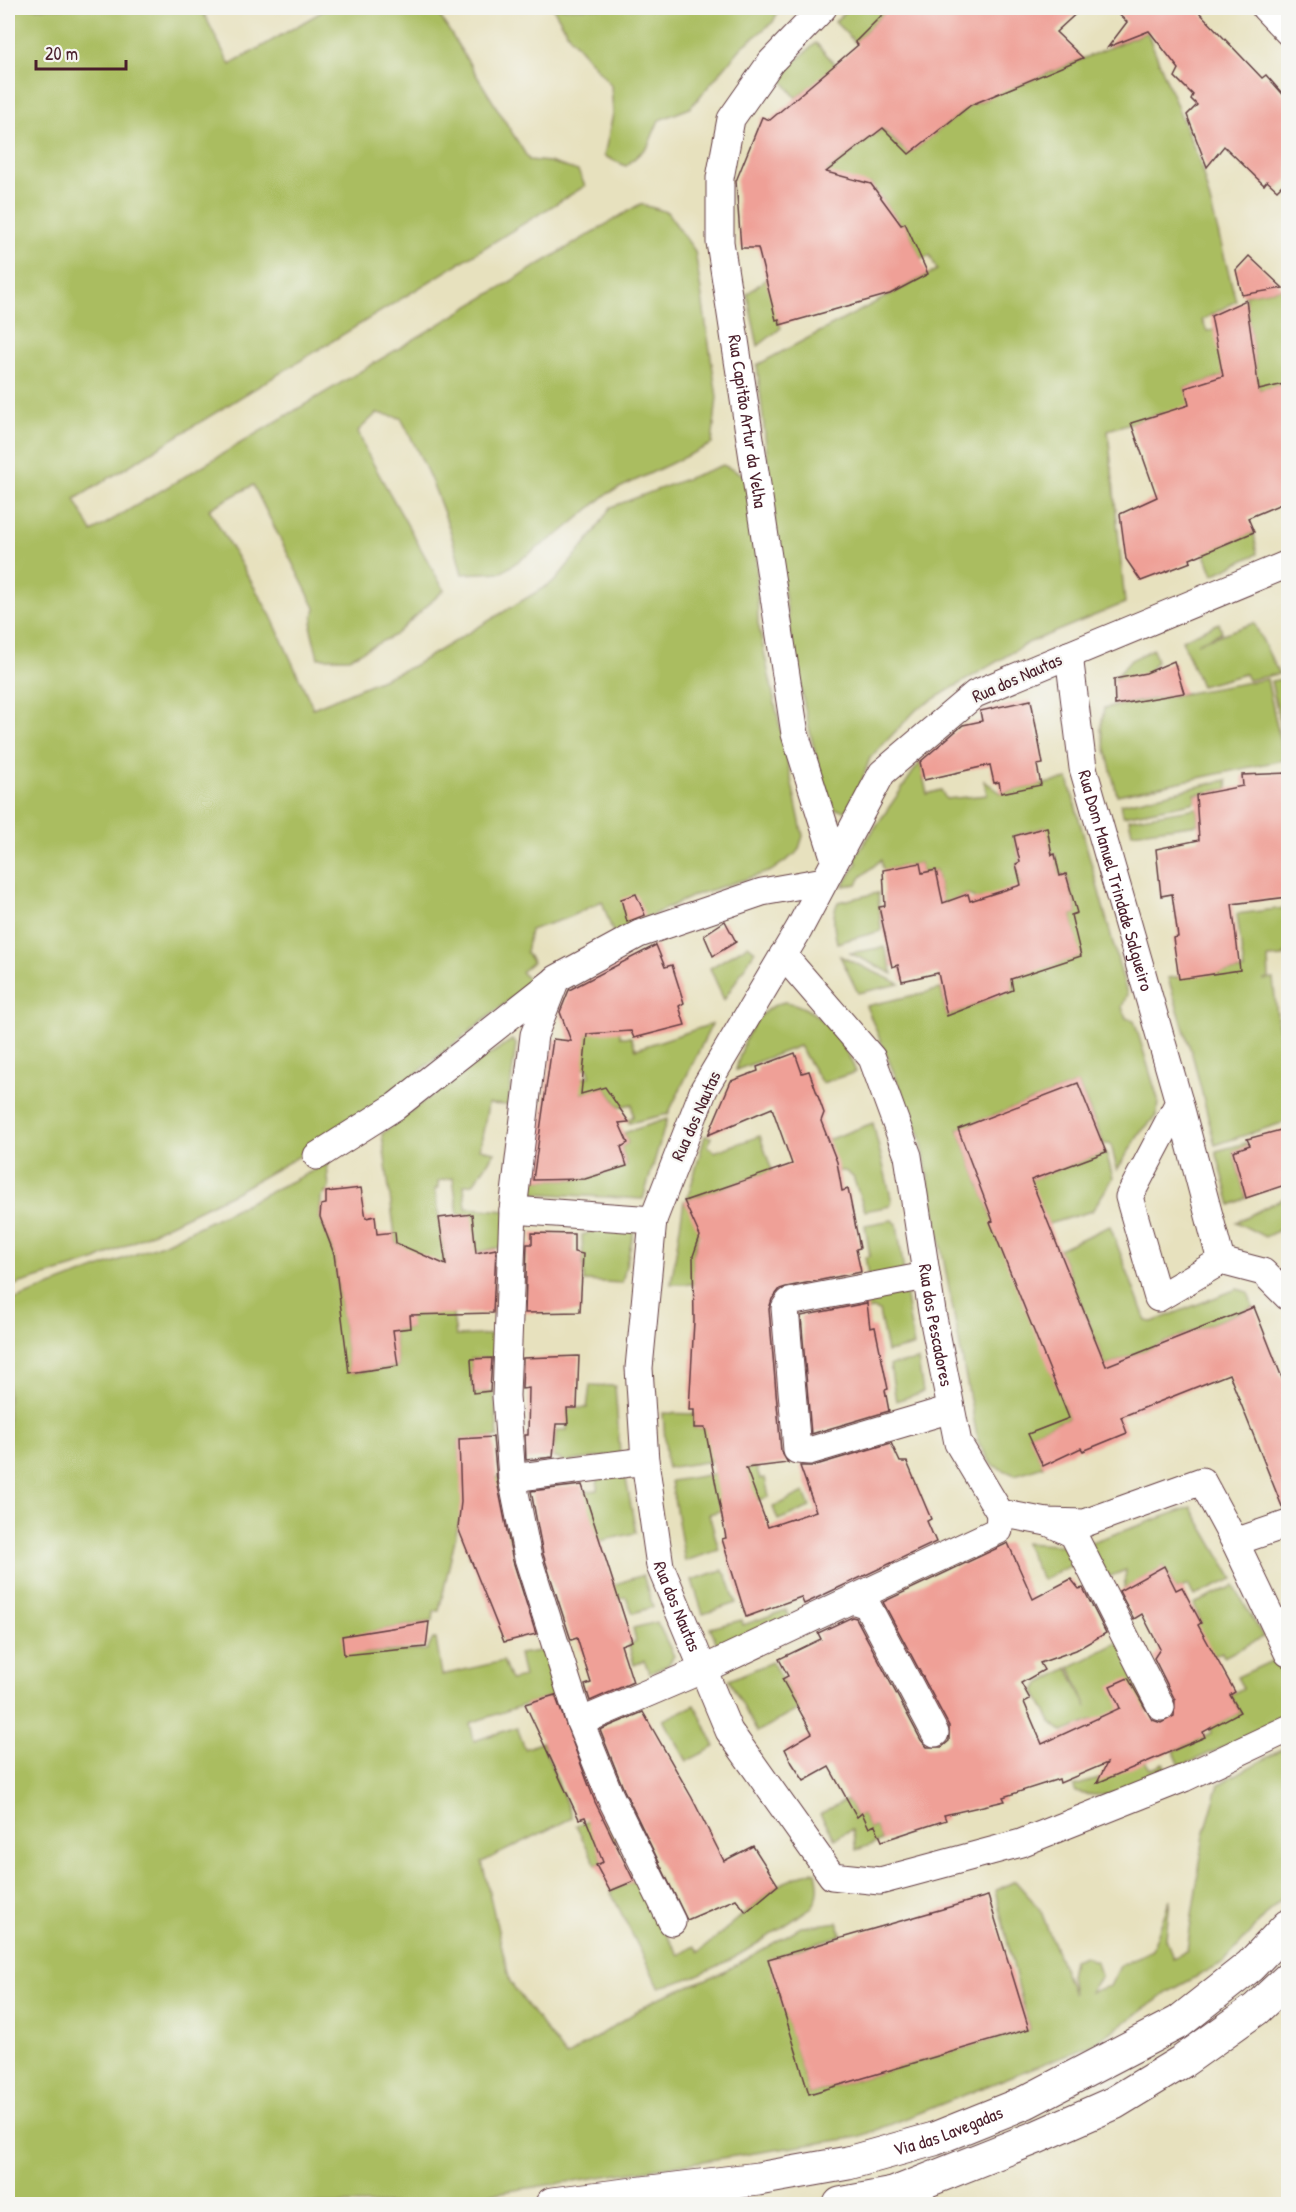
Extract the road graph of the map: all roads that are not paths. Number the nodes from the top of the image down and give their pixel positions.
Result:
1 (823, 8) edge
2 (1265, 8) edge
3 (1288, 32) edge
4 (1288, 564) edge
5 (1069, 655) junction
6 (830, 871) junction
7 (783, 955) junction
8 (556, 979) junction
9 (1179, 1102) junction
10 (317, 1156) dead end
11 (513, 1210) junction
12 (653, 1220) junction
13 (1221, 1261) junction
14 (926, 1276) junction
15 (1288, 1297) edge
16 (951, 1409) junction
17 (645, 1461) junction
18 (512, 1478) junction
19 (1000, 1513) junction
20 (1047, 1522) junction
21 (1288, 1524) edge
22 (1235, 1542) junction
23 (852, 1600) junction
24 (1288, 1653) edge
25 (704, 1669) junction
26 (1161, 1707) dead end
27 (580, 1722) junction
28 (1288, 1729) edge
29 (935, 1733) dead end
30 (672, 1922) dead end
31 (1288, 1926) edge
32 (1288, 1951) edge
33 (1288, 1979) edge
34 (1162, 2073) junction
35 (808, 2170) junction
36 (552, 2205) edge
37 (840, 2205) edge

1 - 6 street, Rua Capitão Artur da Velha
2 - 3 street
4 - 5 street, Rua dos Nautas
5 - 6 street, Rua dos Nautas
5 - 9 street, Rua Dom Manuel Trindade Salgueiro
6 - 7 street, Rua dos Nautas
6 - 8 street
7 - 12 street, Rua dos Nautas
7 - 14 street, Rua dos Pescadores
8 - 10 street
8 - 11 street
9 - 13 street, Rua Dom Manuel Trindade Salgueiro
9 - 13 street
11 - 12 street
11 - 18 street
12 - 17 street, Rua dos Nautas
13 - 15 street
14 - 16 street, Rua dos Pescadores
14 - 16 street
16 - 19 street, Rua dos Pescadores
17 - 18 street
17 - 25 street, Rua dos Nautas
18 - 27 street
19 - 20 street
19 - 23 street
20 - 22 street
20 - 26 street
21 - 22 street
22 - 24 street
23 - 25 street
23 - 29 street
25 - 27 street
25 - 28 street, Rua dos Nautas
27 - 30 street
31 - 35 main road, Via das Lavegadas
32 - 34 main road
33 - 34 main road, Via das Lavegadas
34 - 35 main road
34 - 37 main road, Via das Lavegadas
35 - 36 main road, Via das Lavegadas

